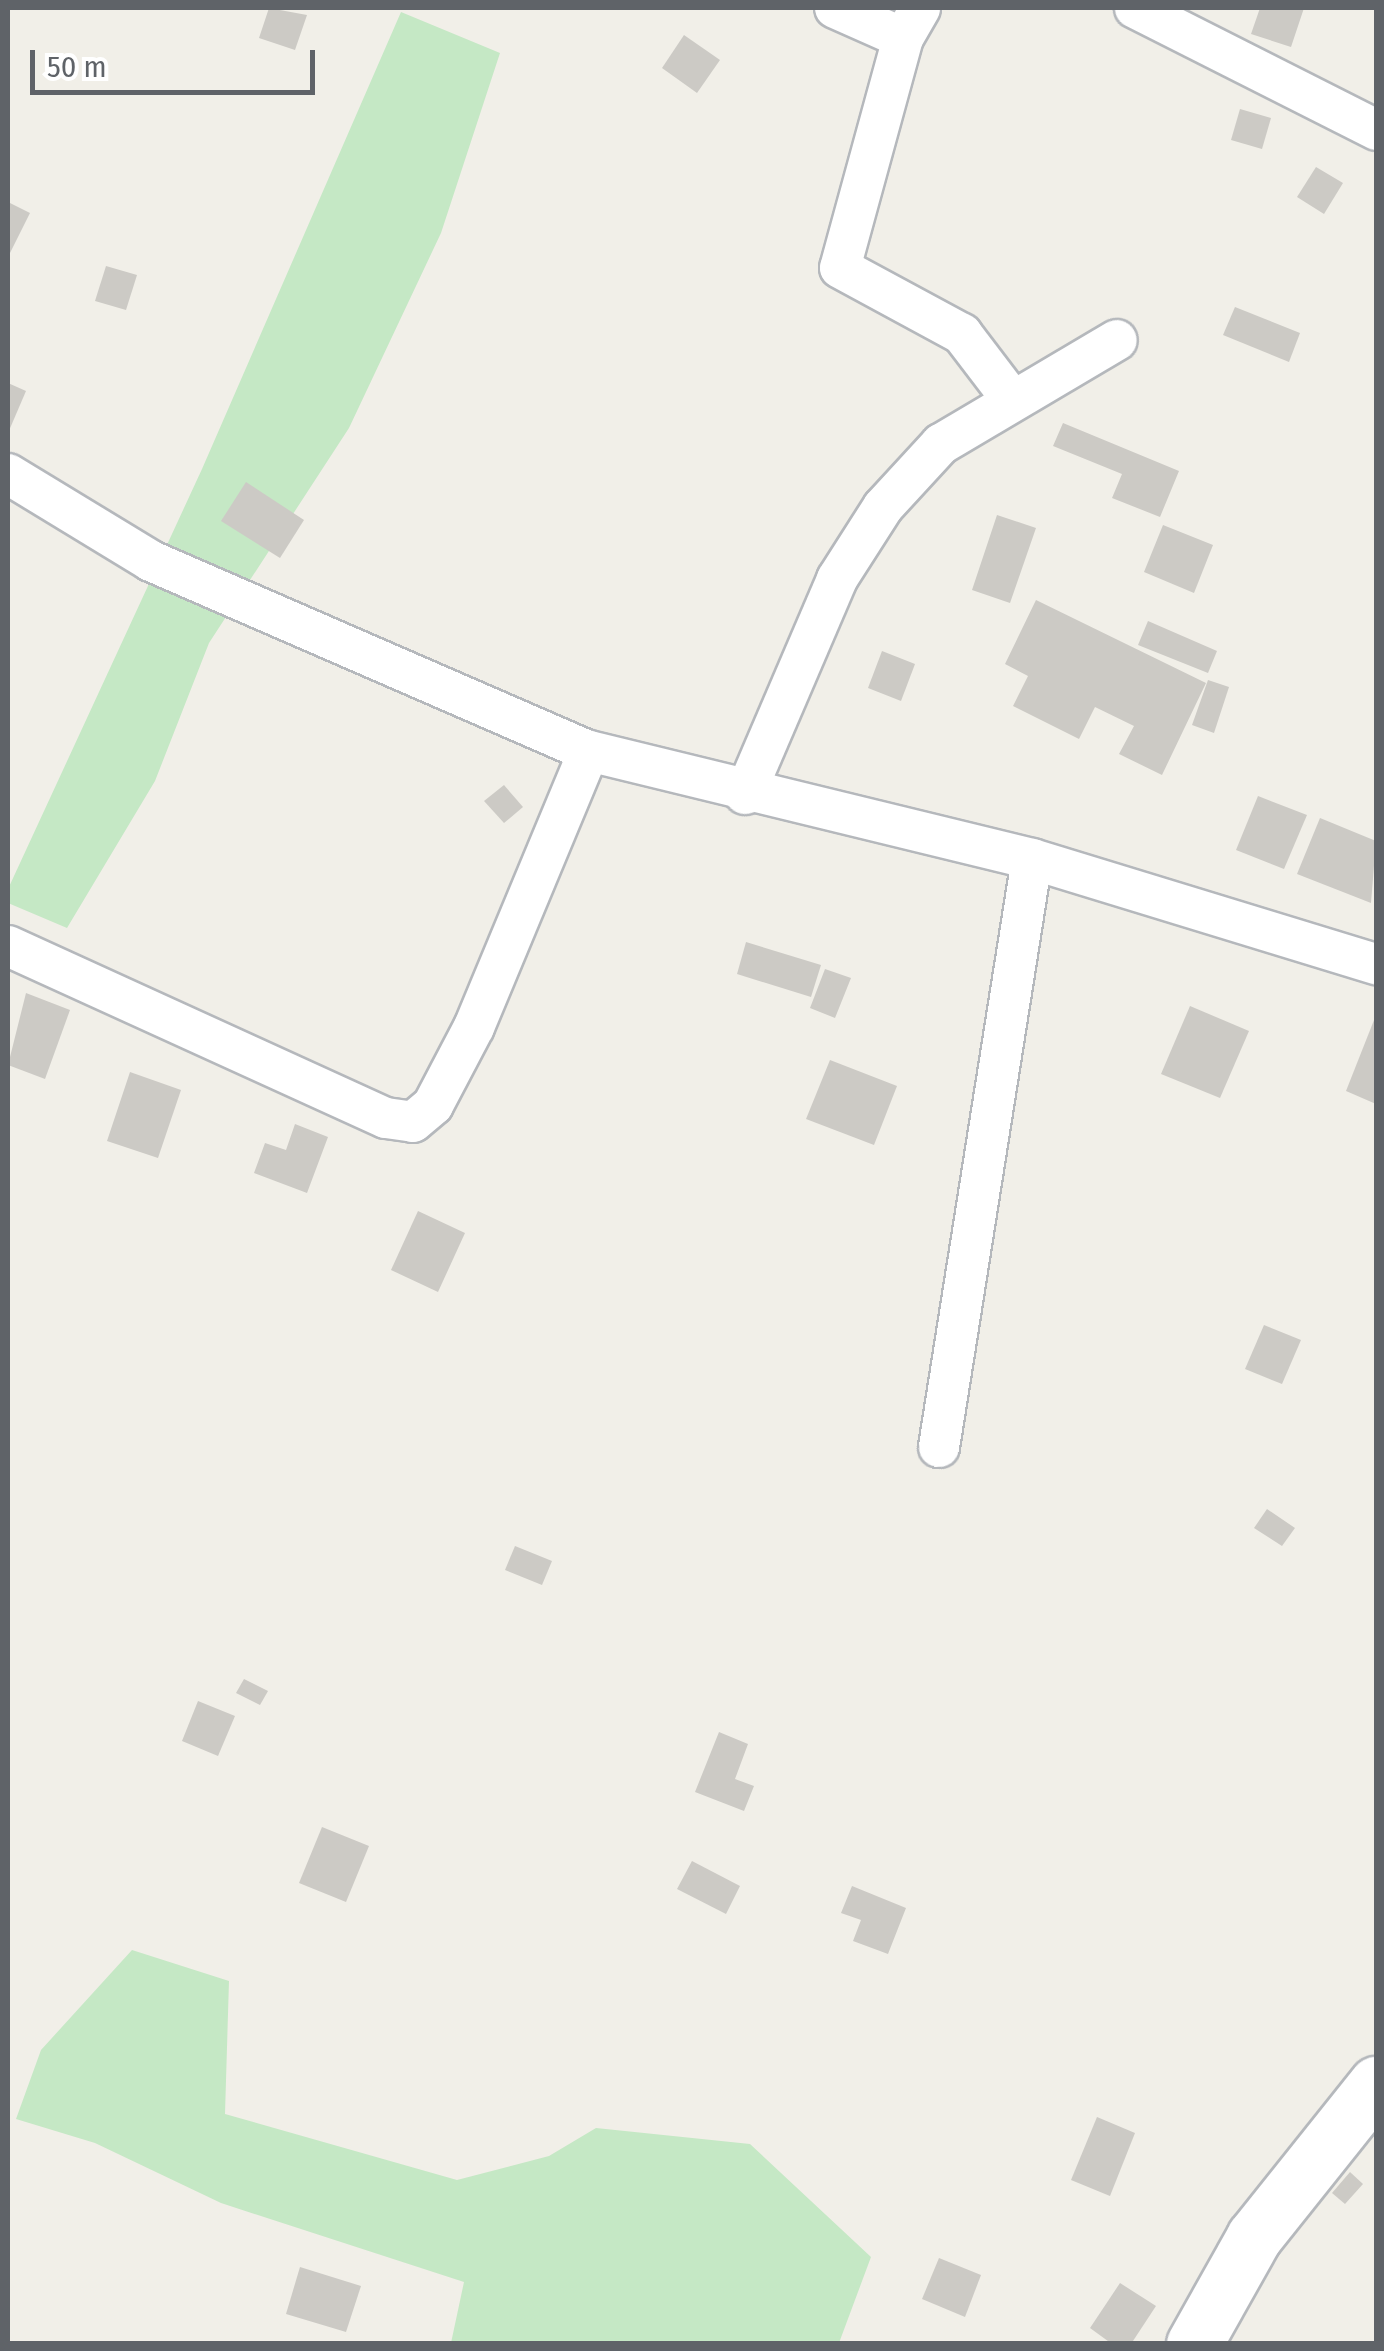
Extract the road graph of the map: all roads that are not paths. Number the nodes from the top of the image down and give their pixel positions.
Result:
1 (835, 8) edge
2 (1135, 8) edge
3 (911, 23) edge
4 (1376, 130) edge
5 (1117, 340) dead end
6 (1010, 397) junction
7 (8, 474) edge
8 (589, 751) junction
9 (745, 794) junction
10 (1032, 859) junction
11 (8, 946) edge
12 (1376, 964) edge
13 (940, 1448) dead end
14 (1376, 2084) edge
15 (1194, 2344) edge

1 - 3 street
2 - 4 street
3 - 6 street
5 - 6 street
6 - 9 street
7 - 8 street
8 - 9 street
8 - 11 street
9 - 10 street
10 - 12 street
10 - 13 street
14 - 15 street

